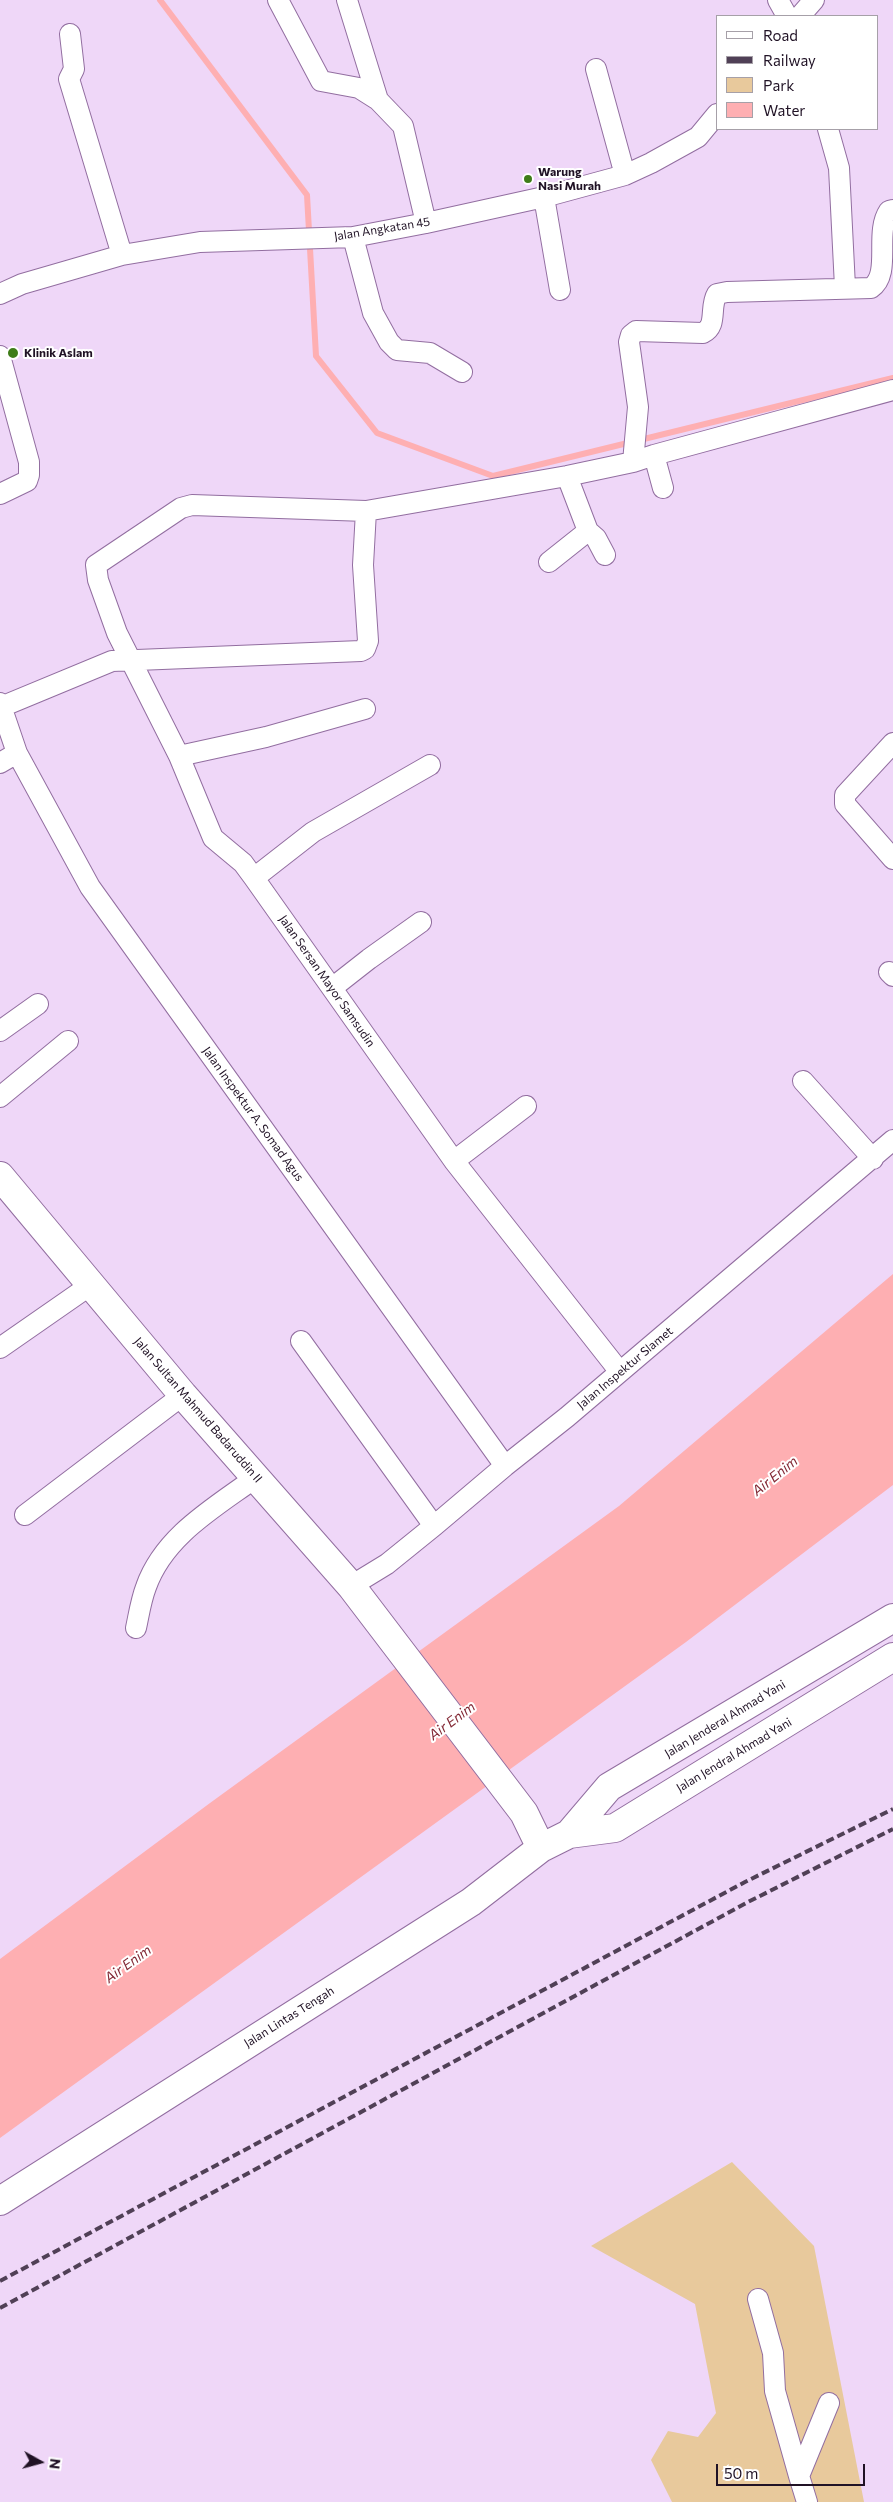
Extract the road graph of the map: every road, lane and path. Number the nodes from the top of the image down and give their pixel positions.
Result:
1 (278, 0) edge
2 (347, 0) edge
3 (778, 0) edge
4 (814, 0) edge
5 (786, 15) edge
6 (801, 15) edge
7 (70, 34) dead end
8 (596, 69) dead end
9 (378, 100) junction
10 (716, 115) edge
11 (828, 130) edge
12 (625, 174) junction
13 (544, 196) junction
14 (893, 210) edge
15 (426, 223) junction
16 (353, 237) junction
17 (122, 255) junction
18 (845, 287) junction
19 (560, 290) dead end
20 (0, 294) edge
21 (0, 356) edge
22 (462, 372) dead end
23 (893, 390) edge
24 (654, 455) junction
25 (633, 458) junction
26 (567, 476) junction
27 (663, 488) dead end
28 (0, 494) edge
29 (366, 511) junction
30 (588, 531) junction
31 (605, 555) dead end
32 (549, 562) dead end
33 (130, 660) junction
34 (1, 705) edge
35 (365, 710) dead end
36 (893, 743) edge
37 (17, 753) junction
38 (179, 756) junction
39 (0, 763) edge
40 (430, 766) dead end
41 (893, 858) edge
42 (254, 878) junction
43 (422, 922) dead end
44 (332, 988) junction
45 (38, 1004) dead end
46 (0, 1031) edge
47 (68, 1041) dead end
48 (803, 1081) dead end
49 (0, 1096) edge
50 (526, 1106) dead end
51 (893, 1140) edge
52 (873, 1159) junction
53 (454, 1161) junction
54 (0, 1176) edge
55 (92, 1284) junction
56 (301, 1342) dead end
57 (0, 1348) edge
58 (620, 1372) junction
59 (183, 1395) junction
60 (505, 1466) junction
61 (255, 1478) junction
62 (25, 1515) dead end
63 (434, 1526) junction
64 (351, 1586) junction
65 (893, 1618) edge
66 (136, 1628) dead end
67 (893, 1657) edge
68 (569, 1834) junction
69 (541, 1848) junction
70 (0, 2201) edge
71 (758, 2299) dead end
72 (828, 2403) dead end
73 (799, 2476) junction
74 (806, 2502) edge

1 - 9 street
2 - 9 street
3 - 5 street
4 - 6 street
7 - 17 street
8 - 12 street
9 - 15 street
10 - 12 street, Jalan Angkatan 45
11 - 18 street
12 - 13 street, Jalan Angkatan 45
13 - 15 street, Jalan Angkatan 45
13 - 19 street
14 - 18 street
15 - 16 street, Jalan Angkatan 45
16 - 17 street, Jalan Angkatan 45
16 - 22 street
17 - 20 street, Jalan Angkatan 45
18 - 25 street
21 - 28 street
23 - 24 street
24 - 25 street
24 - 27 street
25 - 26 street
26 - 29 street
26 - 30 street
29 - 33 street
29 - 33 street, Jalan Sersan Mayor Samsudin
30 - 31 street
30 - 32 street
33 - 34 street
33 - 38 street, Jalan Sersan Mayor Samsudin
34 - 37 street, Jalan Inspektur A. Somad Agus
35 - 38 street
36 - 41 street
37 - 39 street
37 - 60 street, Jalan Inspektur A. Somad Agus
38 - 42 street, Jalan Sersan Mayor Samsudin
40 - 42 street
42 - 44 street, Jalan Sersan Mayor Samsudin
43 - 44 street
44 - 53 street, Jalan Sersan Mayor Samsudin
45 - 46 street
47 - 49 street
48 - 52 street
50 - 53 street
51 - 52 street, Jalan Inspektur Slamet
52 - 58 street, Jalan Inspektur Slamet
53 - 58 street, Jalan Sersan Mayor Samsudin
54 - 55 highway, Jalan Sultan Mahmud Badaruddin II
55 - 57 street
55 - 59 highway, Jalan Sultan Mahmud Badaruddin II
56 - 63 street
58 - 60 street, Jalan Inspektur Slamet
59 - 61 highway, Jalan Sultan Mahmud Badaruddin II
59 - 62 street
60 - 63 street, Jalan Inspektur Slamet
61 - 64 highway, Jalan Sultan Mahmud Badaruddin II
61 - 66 street
63 - 64 street, Jalan Inspektur Slamet
64 - 69 highway, Jalan Sultan Mahmud Badaruddin II
65 - 68 highway, Jalan Jenderal Ahmad Yani
67 - 68 highway, Jalan Jendral Ahmad Yani
68 - 69 highway, Jalan Lintas Tengah
69 - 70 highway, Jalan Lintas Tengah
71 - 73 street
72 - 73 street
73 - 74 street

